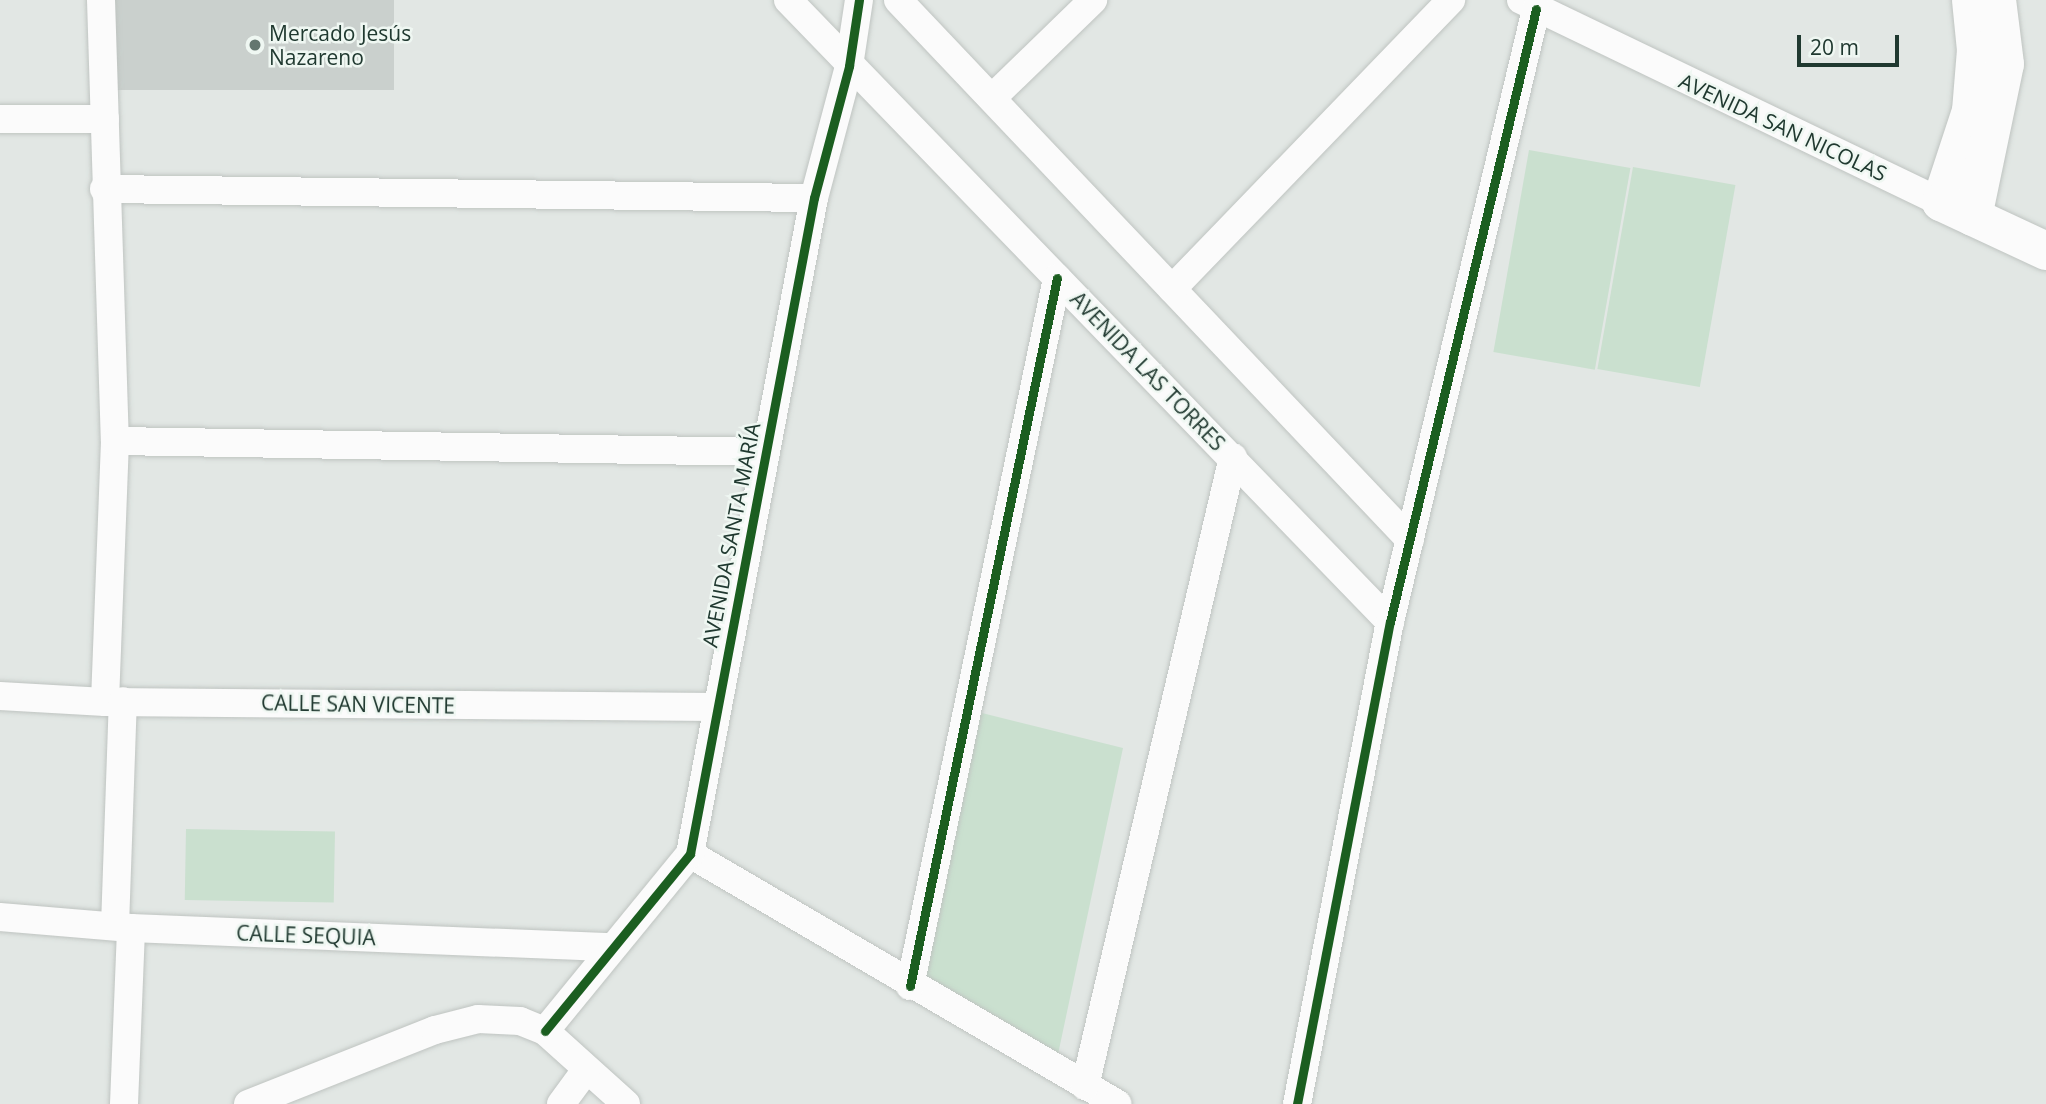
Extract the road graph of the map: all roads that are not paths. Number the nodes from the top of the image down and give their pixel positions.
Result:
1 (101, 0) edge
2 (788, 0) edge
3 (859, 0) edge
4 (898, 0) edge
5 (1093, 0) edge
6 (1451, 0) edge
7 (1971, 0) edge
8 (1997, 0) edge
9 (1528, 5) edge
10 (849, 66) junction
11 (992, 98) junction
12 (0, 119) edge
13 (105, 119) junction
14 (104, 188) junction
15 (814, 198) junction
16 (1957, 209) junction
17 (2046, 251) edge
18 (1057, 278) junction
19 (1172, 289) junction
20 (115, 441) junction
21 (765, 452) junction
22 (1233, 457) junction
23 (1410, 540) junction
24 (1391, 622) junction
25 (0, 696) edge
26 (114, 701) junction
27 (716, 707) junction
28 (690, 854) junction
29 (0, 917) edge
30 (123, 927) junction
31 (612, 947) junction
32 (910, 986) junction
33 (532, 1026) junction
34 (586, 1070) junction
35 (1085, 1086) junction
36 (124, 1104) edge
37 (248, 1104) edge
38 (561, 1104) edge
39 (626, 1104) edge
40 (1117, 1104) edge
41 (1297, 1104) edge

1 - 13 street
2 - 10 street, AVENIDA LAS TORRES
3 - 10 street, AVENIDA SANTA MARÍA
4 - 11 street
5 - 11 street
6 - 19 street
7 - 16 street
8 - 16 street
9 - 16 street, AVENIDA SAN NICOLAS
9 - 23 street
10 - 15 street, AVENIDA SANTA MARÍA
10 - 18 street, AVENIDA LAS TORRES
11 - 19 street
12 - 13 street
13 - 14 street
14 - 15 street
14 - 20 street
15 - 21 street, AVENIDA SANTA MARÍA
16 - 17 street, AVENIDA SAN NICOLAS
18 - 22 street, AVENIDA LAS TORRES
18 - 32 street
19 - 23 street
20 - 21 street
20 - 26 street
21 - 27 street, AVENIDA SANTA MARÍA
22 - 24 street, AVENIDA LAS TORRES
22 - 35 street
23 - 24 street
24 - 41 street
25 - 26 street, CALLE SAN VICENTE
26 - 27 street, CALLE SAN VICENTE
26 - 30 street
27 - 28 street, AVENIDA SANTA MARÍA
28 - 31 street, AVENIDA SANTA MARÍA
28 - 32 street
29 - 30 street, CALLE SEQUIA
30 - 31 street, CALLE SEQUIA
30 - 36 street
31 - 33 street, AVENIDA SANTA MARÍA
32 - 35 street
33 - 34 street
33 - 37 street
34 - 38 street
34 - 39 street
35 - 40 street

